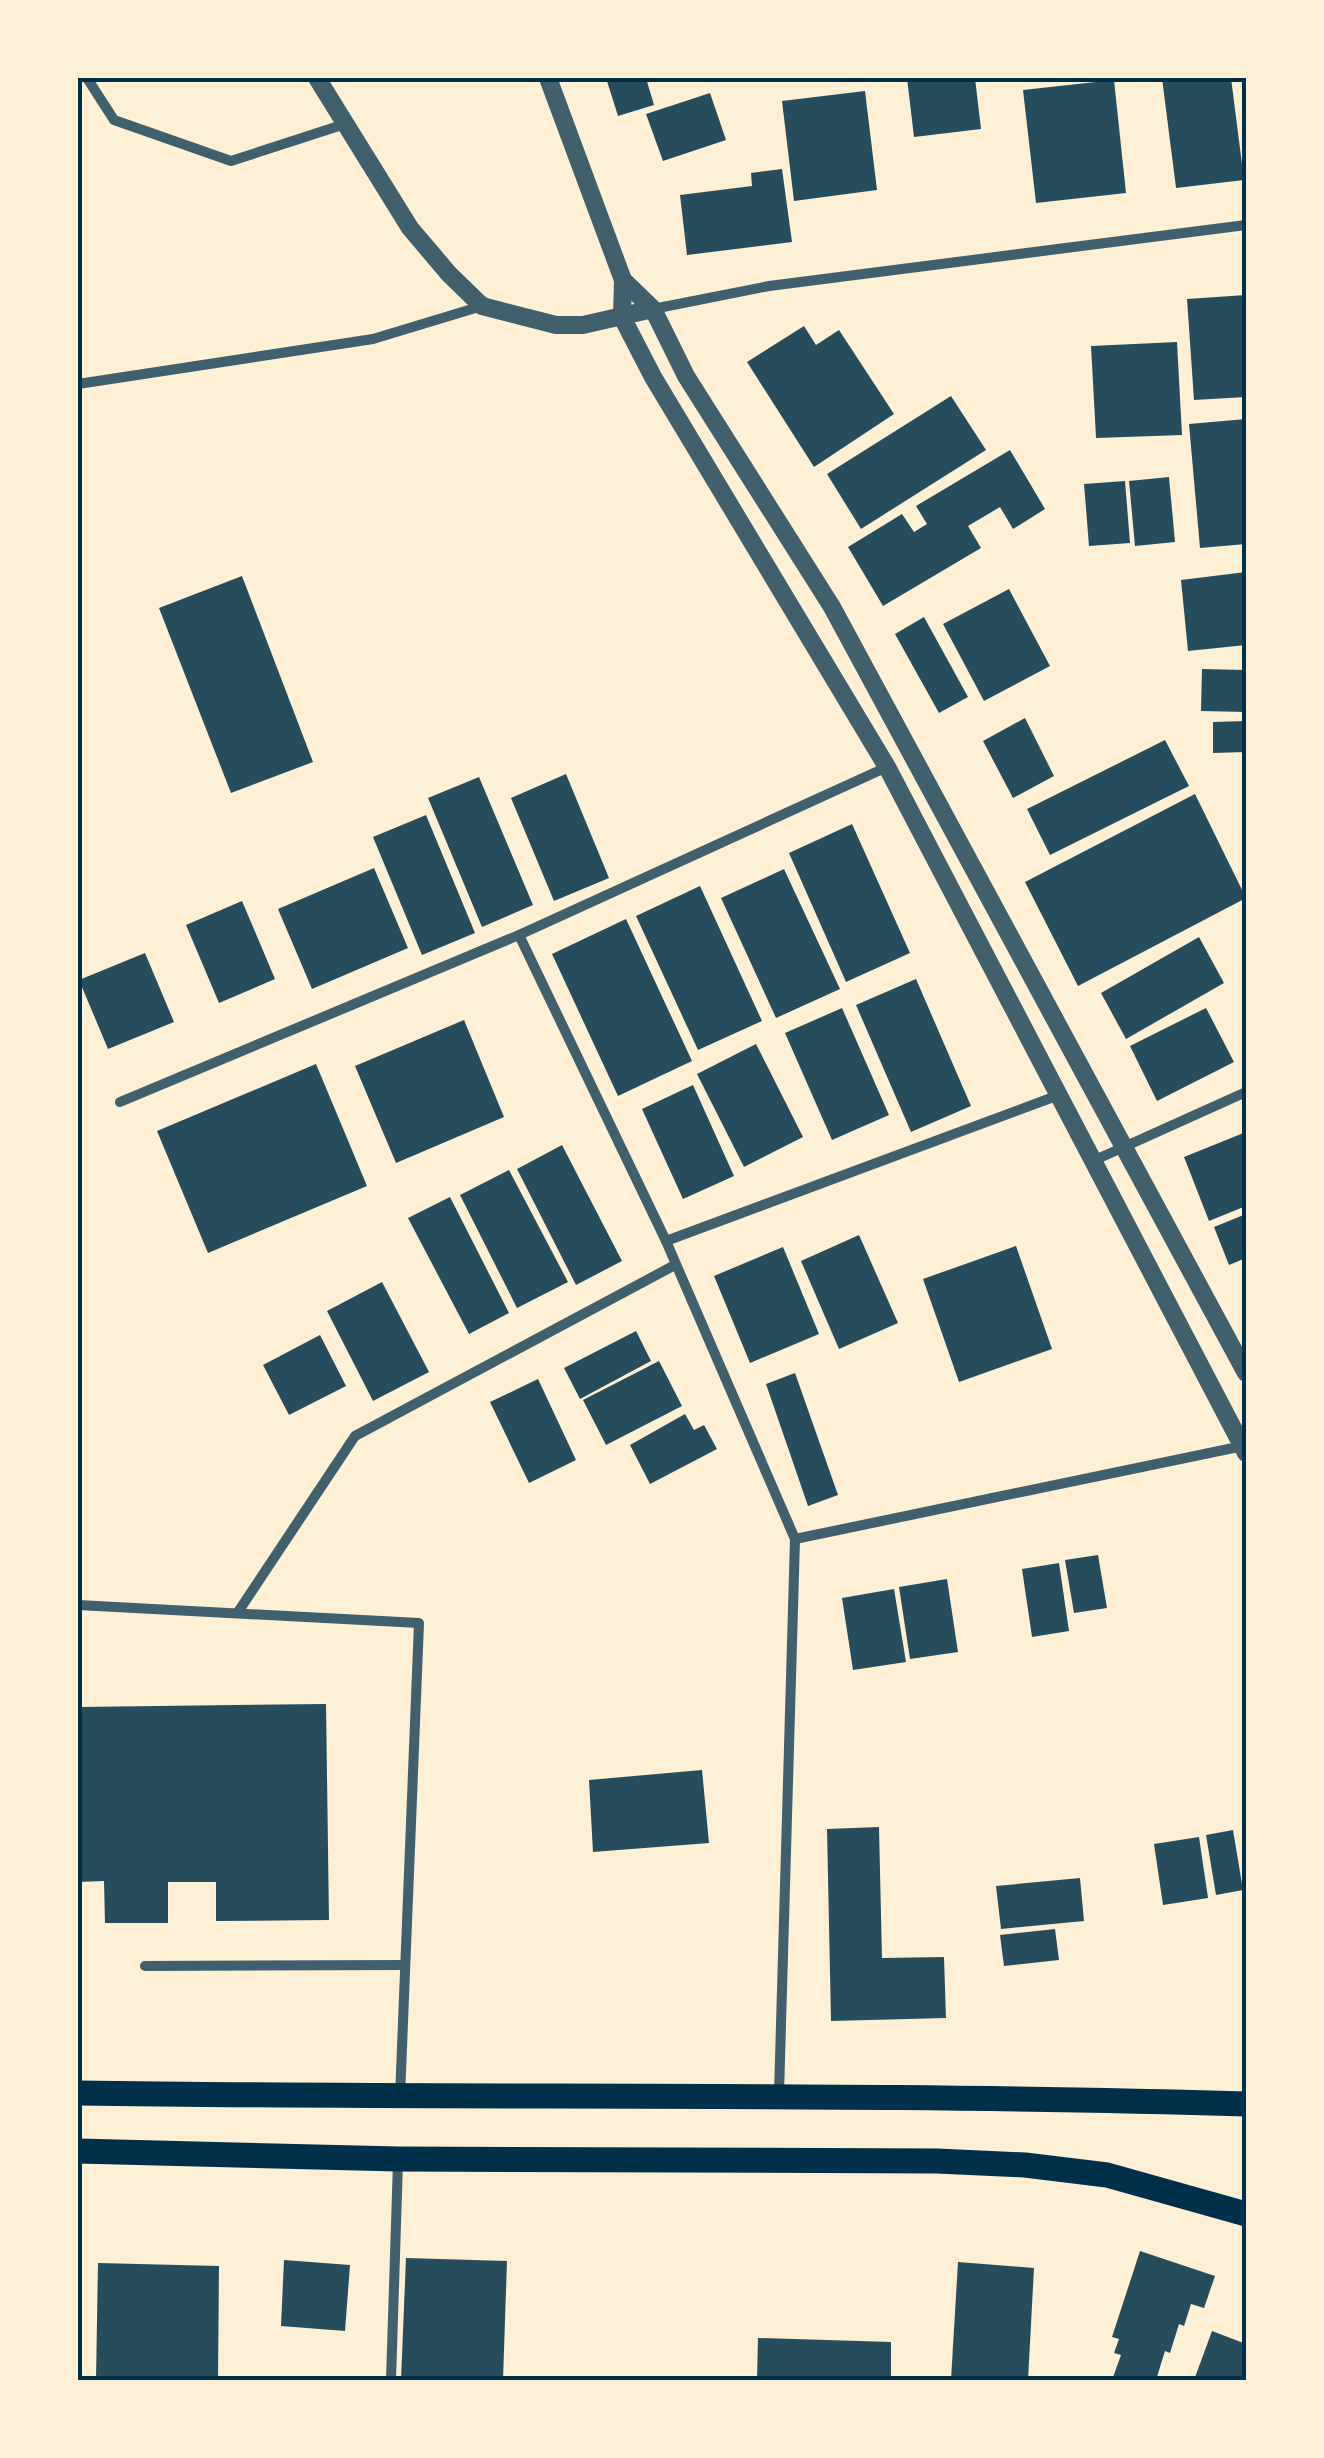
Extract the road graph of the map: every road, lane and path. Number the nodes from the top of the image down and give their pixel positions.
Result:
1 (87, 78) edge
2 (317, 78) edge
3 (548, 78) edge
4 (345, 124) junction
5 (1246, 225) edge
6 (623, 280) junction
7 (482, 306) junction
8 (653, 309) junction
9 (622, 317) junction
10 (78, 384) edge
11 (887, 767) junction
12 (520, 935) junction
13 (1246, 1092) edge
14 (1060, 1095) junction
15 (120, 1102) dead end
16 (1125, 1146) junction
17 (1095, 1160) junction
18 (666, 1241) junction
19 (675, 1265) junction
20 (1246, 1373) edge
21 (1245, 1450) edge
22 (795, 1539) junction
23 (78, 1605) edge
24 (238, 1612) junction
25 (405, 1964) junction
26 (144, 1966) dead end
27 (78, 2093) edge
28 (779, 2095) junction
29 (400, 2098) junction
30 (1246, 2104) edge
31 (78, 2151) edge
32 (398, 2160) junction
33 (1246, 2214) edge
34 (391, 2380) edge

1 - 4 street
2 - 4 street
3 - 6 street
4 - 7 street
5 - 8 street
6 - 8 street
6 - 9 street
7 - 9 street
7 - 10 street
8 - 9 street
8 - 16 street
9 - 11 street
11 - 12 street
11 - 14 street
12 - 15 street
12 - 18 street
13 - 16 street
14 - 17 street
14 - 18 street
16 - 17 street
16 - 20 street
17 - 21 street
18 - 19 street
19 - 22 street
19 - 24 street
21 - 22 street
22 - 28 street
23 - 24 street
24 - 25 street
25 - 26 street
25 - 29 street
27 - 29 main road
28 - 29 main road
28 - 30 main road
31 - 32 main road
32 - 33 main road
32 - 34 street

